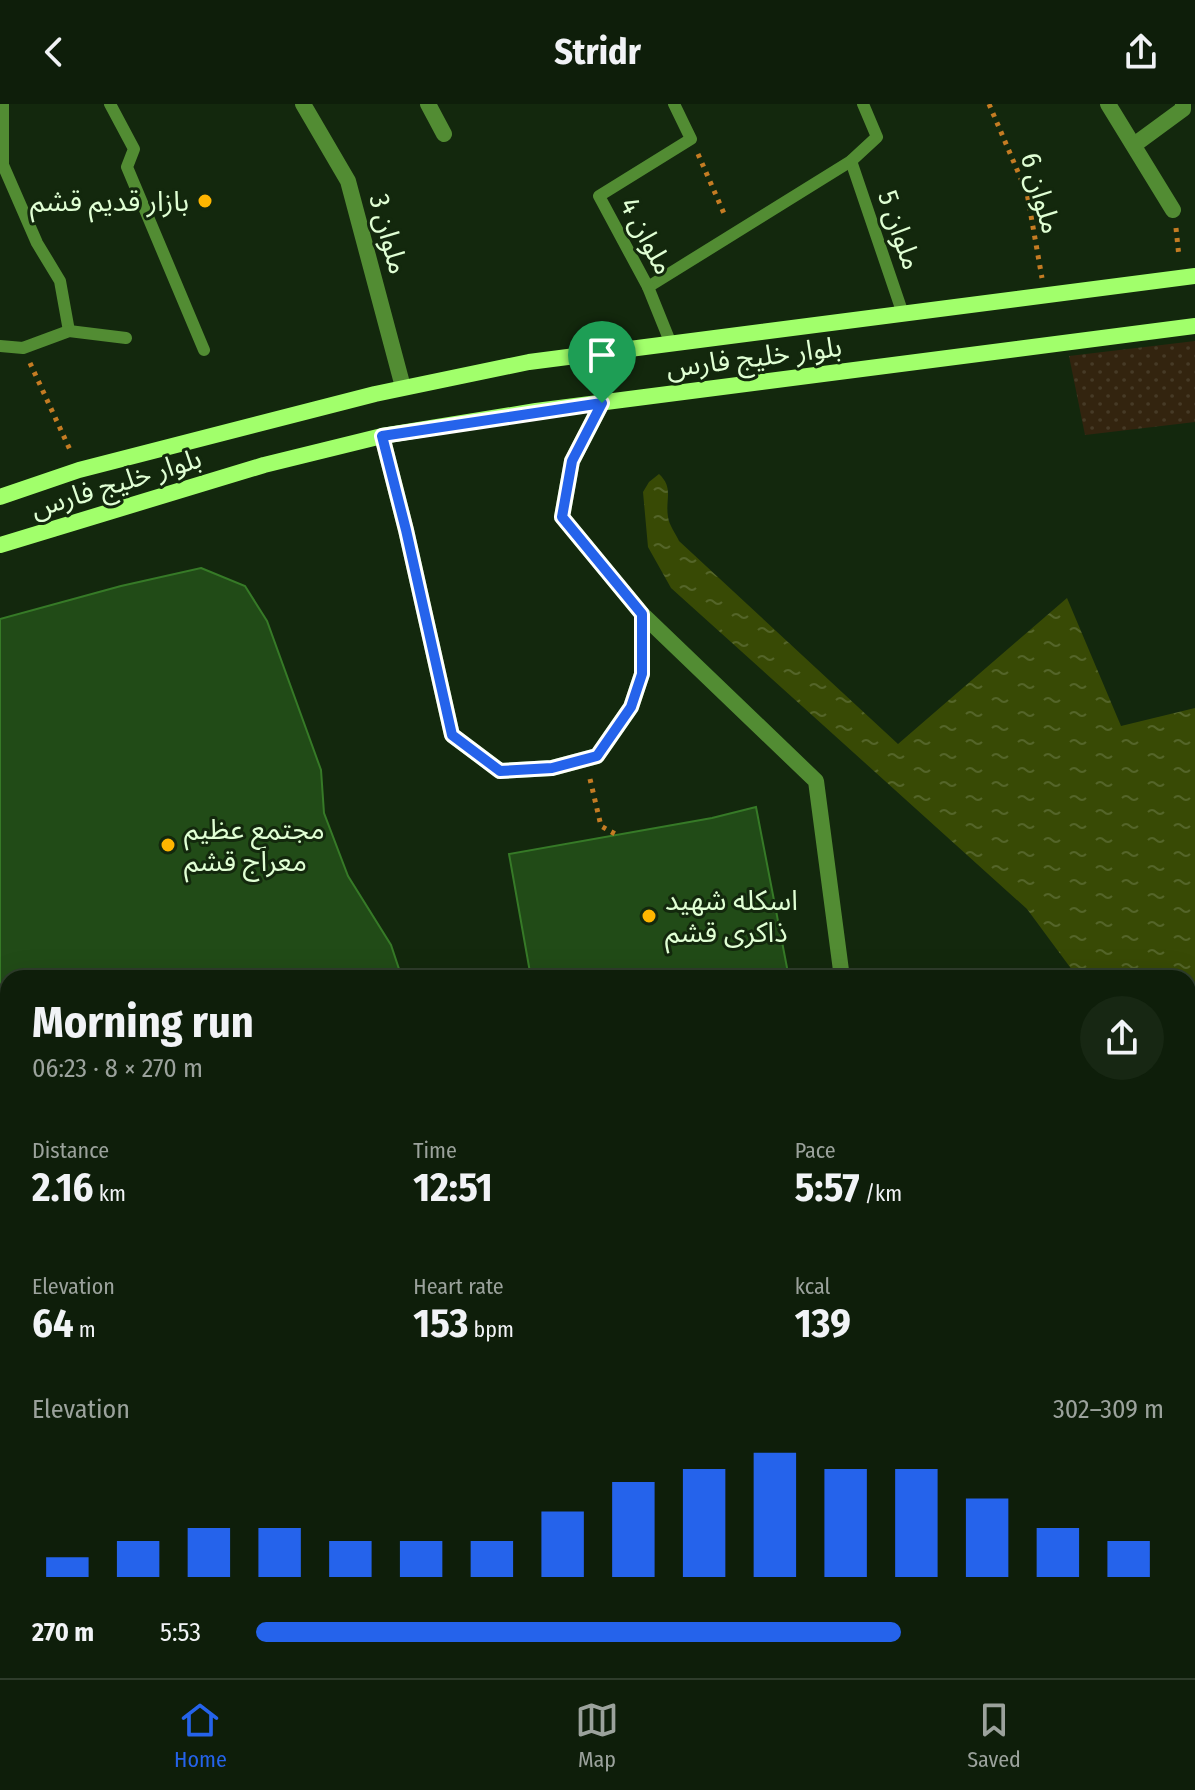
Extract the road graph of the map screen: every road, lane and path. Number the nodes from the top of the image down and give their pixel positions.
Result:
1 (3, 104) edge
2 (110, 104) edge
3 (303, 104) edge
4 (428, 104) edge
5 (674, 104) edge
6 (863, 104) edge
7 (989, 104) edge
8 (1108, 104) edge
9 (1183, 104) edge
10 (444, 134) dead end
11 (691, 139) junction
12 (1134, 145) junction
13 (851, 161) junction
14 (1173, 210) joint
15 (733, 234) junction
16 (1188, 277) edge
17 (648, 287) junction
18 (1045, 296) junction
19 (903, 314) junction
20 (1195, 326) edge
21 (69, 331) junction
22 (126, 338) dead end
23 (671, 344) junction
24 (0, 346) edge
25 (23, 348) junction
26 (204, 350) dead end
27 (403, 387) junction
28 (602, 403) junction
29 (382, 436) junction
30 (79, 470) junction
31 (0, 497) edge
32 (0, 545) edge
33 (642, 614) junction
34 (585, 759) junction
35 (617, 835) dead end
36 (841, 970) edge

1 - 21 lane
2 - 26 lane
3 - 27 street, ملوان 3
4 - 10 street
5 - 11 lane
6 - 13 lane
7 - 18 path, ملوان 6
8 - 12 street
9 - 12 street
11 - 15 path
11 - 17 lane, ملوان 4
12 - 14 street
13 - 15 lane
13 - 19 lane, ملوان 5
14 - 16 path
15 - 17 lane
16 - 18 main road, بلوار خلیج فارس
17 - 23 lane, ملوان 4
18 - 19 main road, بلوار خلیج فارس
19 - 23 main road, بلوار خلیج فارس
20 - 28 main road, بلوار خلیج فارس
21 - 22 lane
21 - 25 lane
23 - 27 main road, بلوار خلیج فارس
24 - 25 lane
25 - 30 path
27 - 30 main road, بلوار خلیج فارس
28 - 29 main road, بلوار خلیج فارس
28 - 33 street
29 - 32 main road, بلوار خلیج فارس
29 - 34 street
30 - 31 main road, بلوار خلیج فارس
33 - 34 street
33 - 36 street
34 - 35 path

